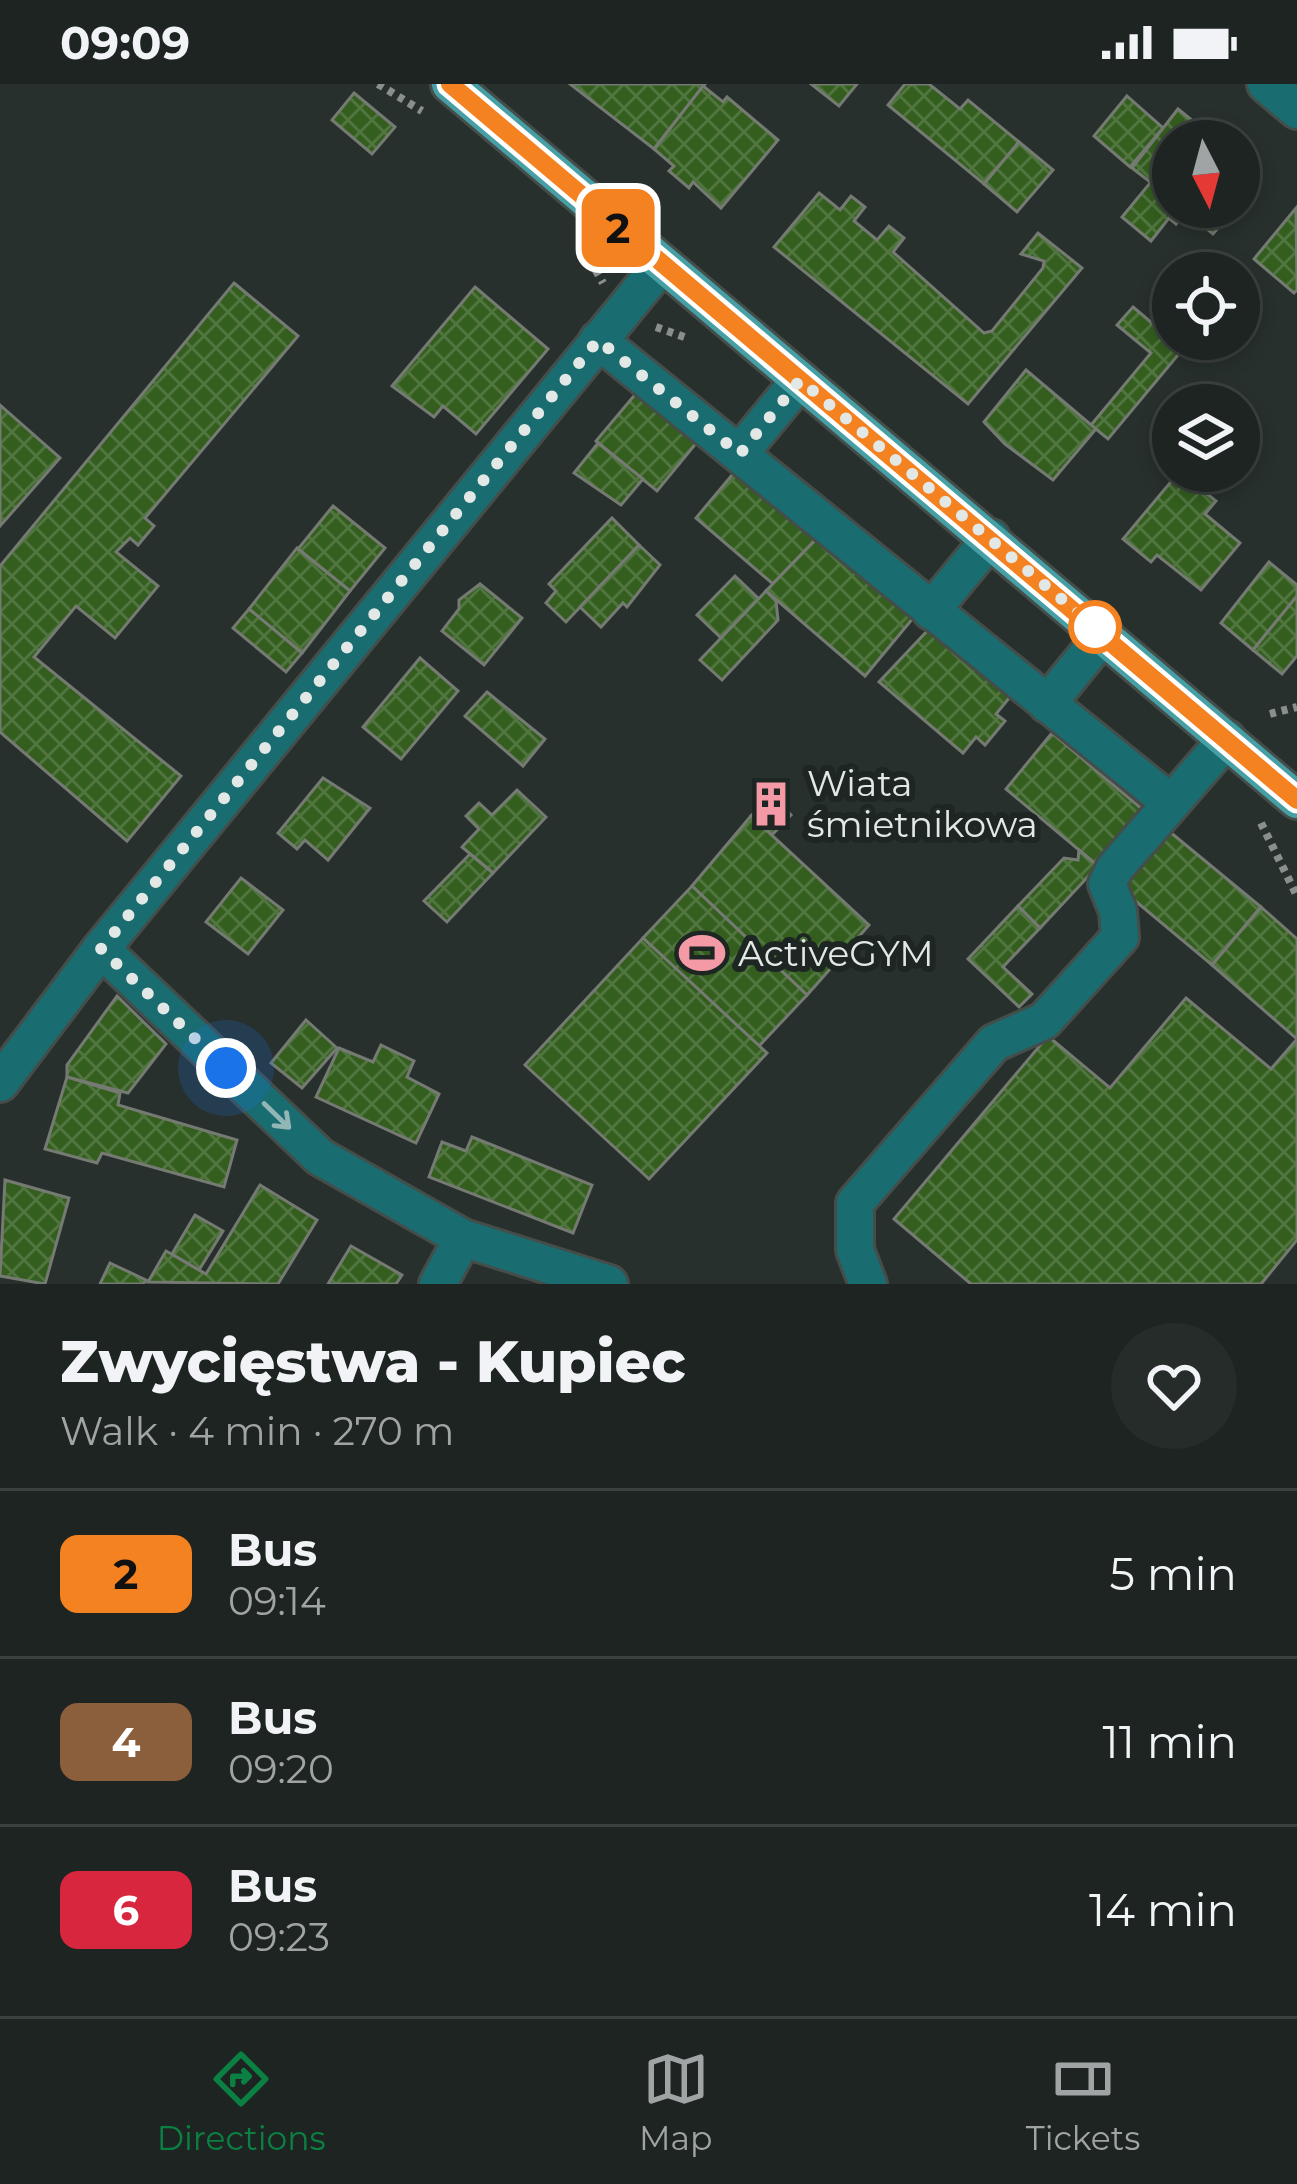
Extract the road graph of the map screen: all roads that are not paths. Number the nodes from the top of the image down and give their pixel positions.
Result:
1 (450, 84) edge
2 (1266, 84) edge
3 (1297, 110) edge
4 (661, 265) junction
5 (598, 340) junction
6 (800, 380) junction
7 (740, 454) junction
8 (991, 538) junction
9 (931, 611) junction
10 (1105, 634) junction
11 (1047, 704) junction
12 (1227, 739) junction
13 (1297, 800) edge
14 (1171, 803) junction
15 (101, 949) junction
16 (0, 1084) edge
17 (463, 1238) junction
18 (438, 1284) edge
19 (609, 1284) edge
20 (868, 1284) edge

1 - 4 main road
2 - 3 street
4 - 5 street
4 - 6 main road
5 - 7 street
5 - 15 street
6 - 7 street
6 - 8 main road
7 - 9 street
8 - 9 street
8 - 10 main road
9 - 11 street
10 - 11 street
10 - 12 main road
11 - 14 street
12 - 13 main road
12 - 14 street
14 - 20 street
15 - 16 street
15 -> 17 street
17 - 18 street
17 - 19 street

